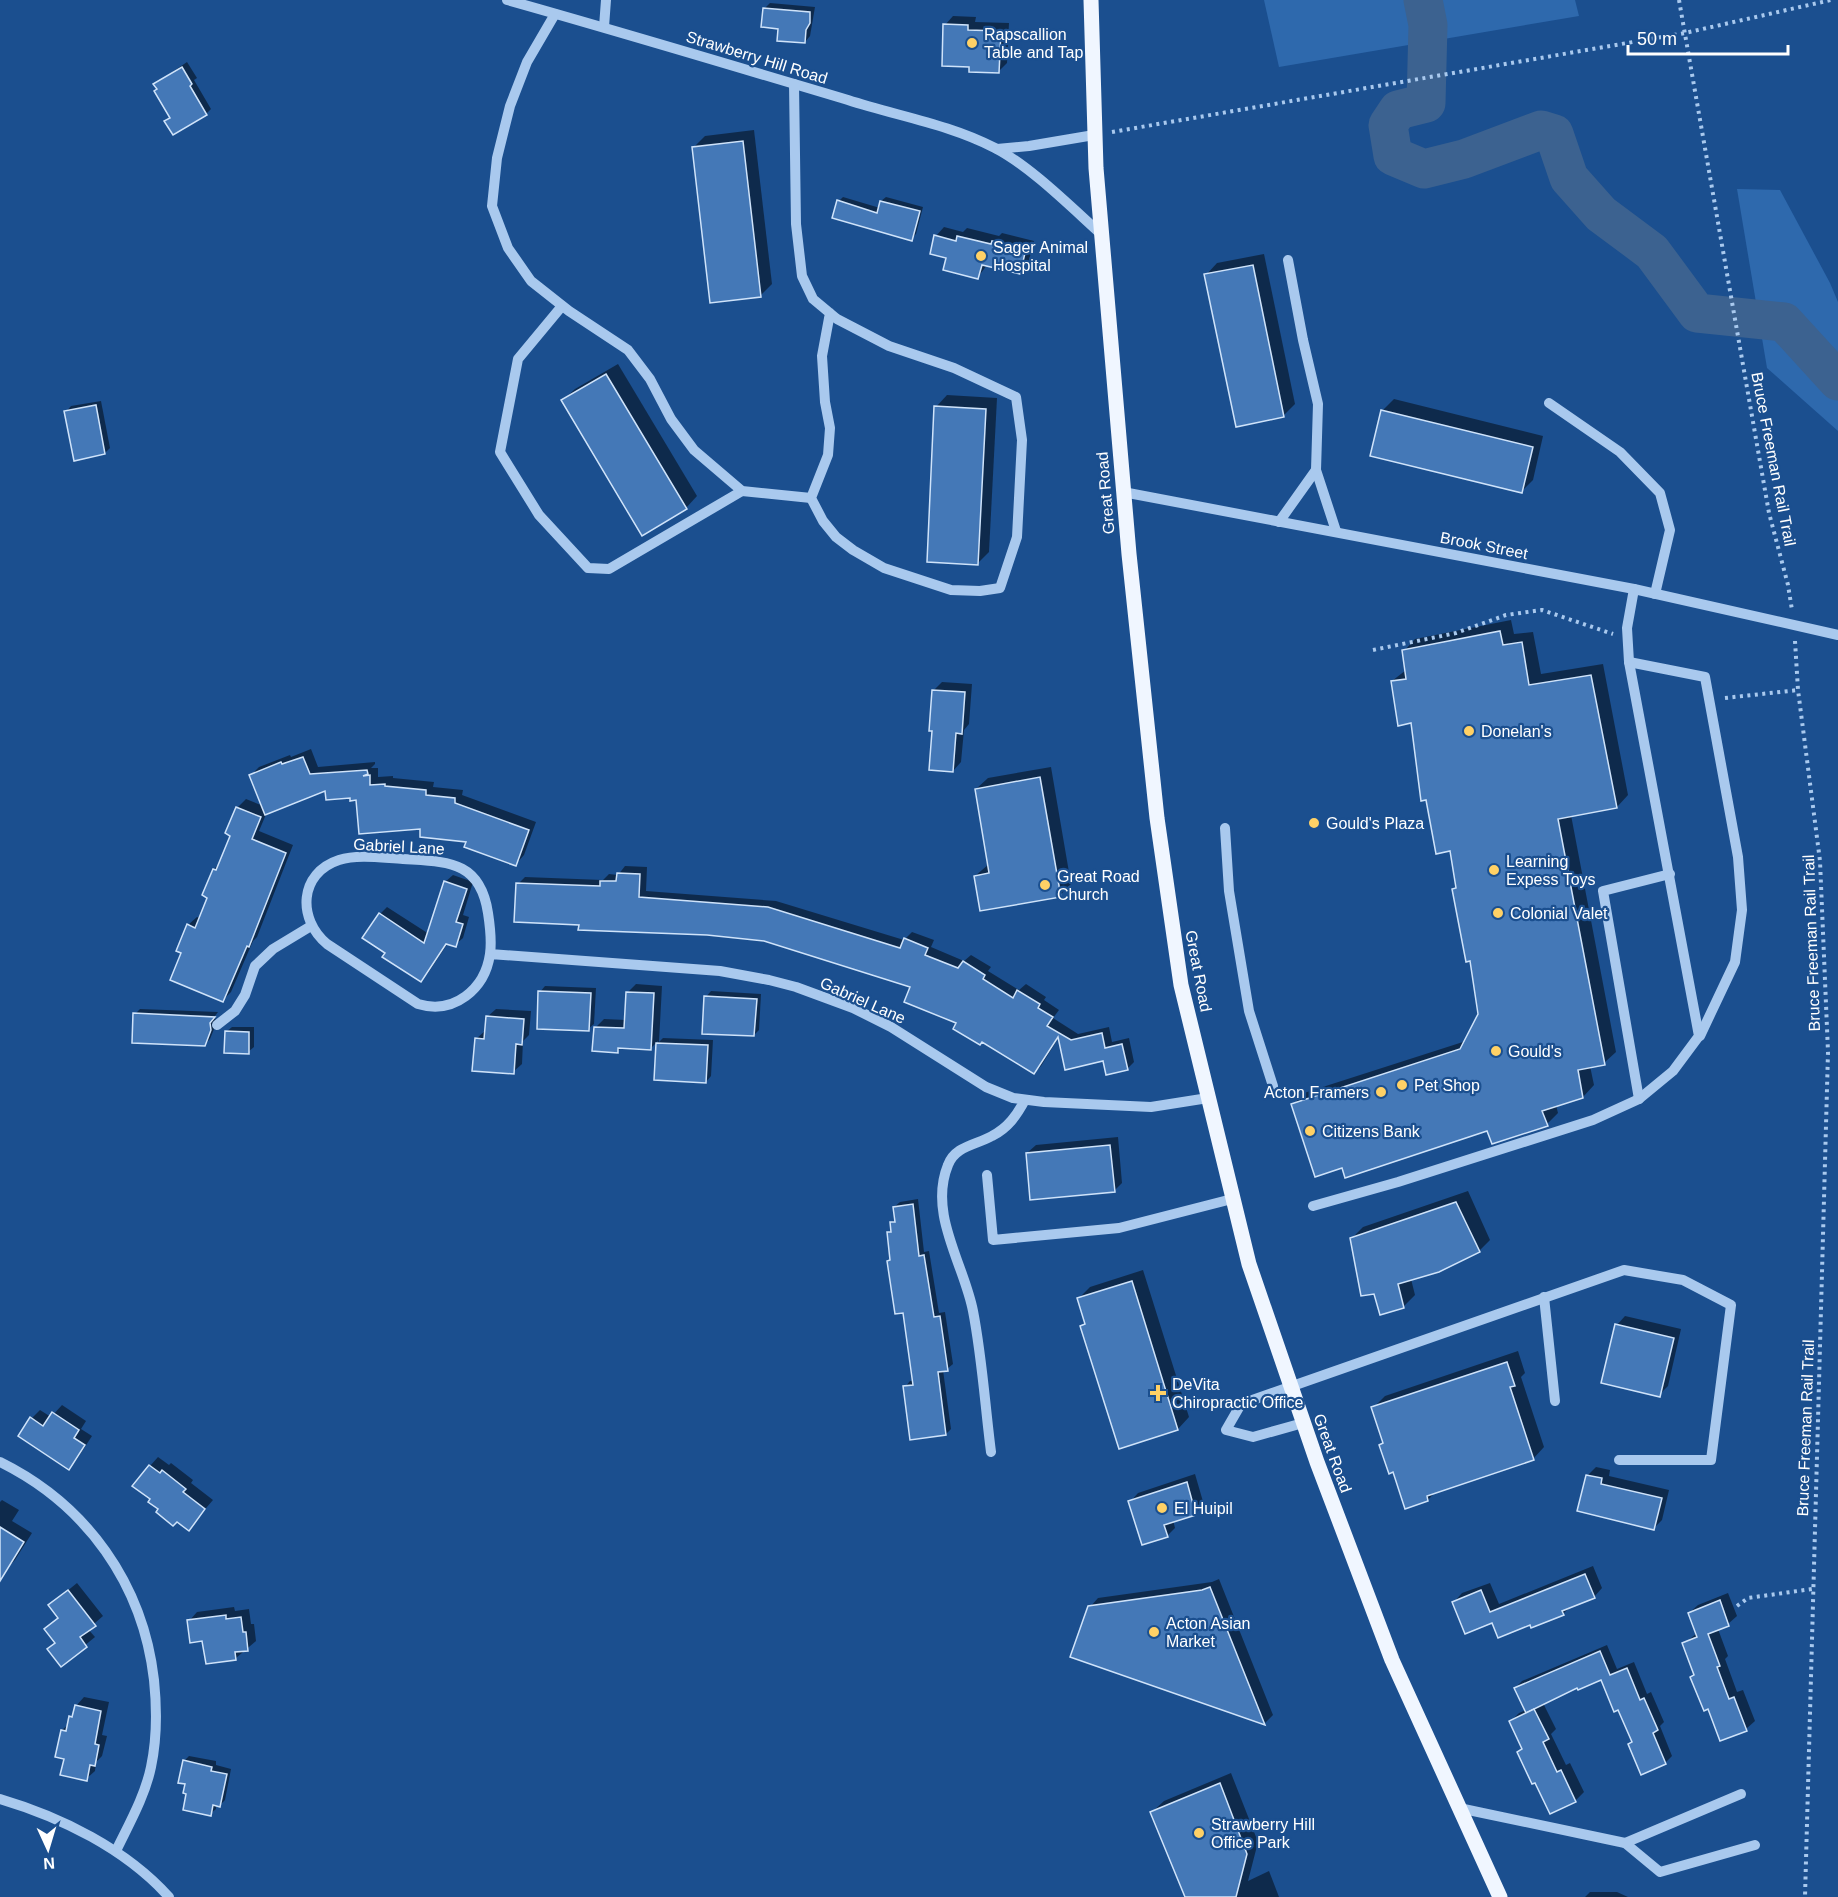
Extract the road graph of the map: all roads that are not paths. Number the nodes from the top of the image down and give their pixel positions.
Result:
1 (507, 0) edge
2 (606, 0) edge
3 (1091, 0) edge
4 (555, 14) junction
5 (604, 27) junction
6 (794, 84) junction
7 (1094, 135) junction
8 (997, 148) junction
9 (1101, 234) junction
10 (1288, 260) dead end
11 (562, 306) junction
12 (830, 314) junction
13 (1549, 403) dead end
14 (1316, 470) junction
15 (742, 491) junction
16 (1123, 492) junction
17 (811, 498) junction
18 (1279, 522) junction
19 (1336, 531) junction
20 (1634, 590) junction
21 (1655, 594) junction
22 (1838, 634) edge
23 (1629, 662) junction
24 (1225, 828) dead end
25 (1670, 874) junction
26 (311, 926) junction
27 (490, 954) junction
28 (217, 1025) dead end
29 (1700, 1036) junction
30 (1273, 1086) dead end
31 (1209, 1098) junction
32 (1638, 1099) junction
33 (1025, 1100) junction
34 (987, 1175) dead end
35 (1233, 1199) junction
36 (1313, 1206) dead end
37 (1545, 1297) junction
38 (1290, 1385) junction
39 (1556, 1401) dead end
40 (1303, 1423) junction
41 (991, 1452) dead end
42 (1619, 1460) dead end
43 (0, 1462) edge
44 (1741, 1794) dead end
45 (0, 1799) edge
46 (1459, 1808) junction
47 (1626, 1843) junction
48 (1755, 1845) dead end
49 (116, 1851) junction
50 (169, 1897) edge
51 (1500, 1897) edge

1 - 4 street, Strawberry Hill Road
2 - 5 street
3 - 7 main road, Great Road
4 - 5 street, Strawberry Hill Road
4 - 11 street
5 - 6 street, Strawberry Hill Road
6 - 8 street, Strawberry Hill Road
6 - 12 street
7 - 8 street, Strawberry Hill Road
7 - 9 main road, Great Road
8 - 9 street, Strawberry Hill Road
9 - 16 main road, Great Road
10 - 14 street
11 - 15 street
11 - 15 street
12 - 17 street
12 - 17 street
13 - 21 street
14 - 18 street
14 - 19 street
15 - 17 street
16 - 18 street, Brook Street
16 - 31 main road, Great Road
18 - 19 street, Brook Street
19 - 20 street, Brook Street
20 - 21 street, Brook Street
20 - 23 street
21 - 22 street, Brook Street
23 - 25 street
23 - 29 street
24 - 30 street
25 - 29 street
25 - 32 street
26 - 27 street, Gabriel Lane
26 - 27 street, Gabriel Lane
26 - 28 street
27 - 33 street, Gabriel Lane
29 - 32 street
31 - 33 street, Gabriel Lane
31 - 35 main road, Great Road
32 - 36 street
33 - 41 street
34 - 35 street
35 - 38 main road, Great Road
37 - 38 street
37 - 39 street
37 - 42 street
38 - 40 main road, Great Road
38 - 40 street
40 - 46 main road, Great Road
43 - 49 street
44 - 47 street
45 - 49 street
46 - 47 street
46 - 51 main road, Great Road
47 - 48 street
49 - 50 street

